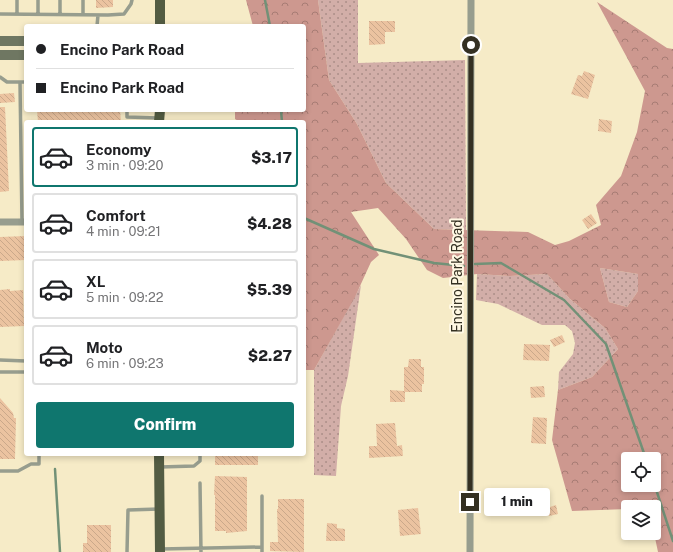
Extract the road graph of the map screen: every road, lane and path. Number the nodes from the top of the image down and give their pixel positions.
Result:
1 (17, 0) edge
2 (38, 0) edge
3 (60, 0) edge
4 (83, 0) edge
5 (132, 0) edge
6 (160, 0) edge
7 (471, 0) edge
8 (0, 14) edge
9 (17, 14) junction
10 (38, 14) junction
11 (60, 14) junction
12 (83, 14) junction
13 (98, 15) junction
14 (97, 24) edge
15 (160, 24) edge
16 (0, 41) edge
17 (24, 41) edge
18 (0, 54) edge
19 (24, 55) edge
20 (0, 77) edge
21 (20, 82) junction
22 (24, 82) edge
23 (127, 112) edge
24 (160, 117) edge
25 (0, 222) edge
26 (24, 222) edge
27 (0, 360) edge
28 (24, 361) edge
29 (0, 372) edge
30 (24, 372) edge
31 (39, 456) edge
32 (159, 456) edge
33 (200, 456) edge
34 (159, 467) junction
35 (0, 471) edge
36 (200, 483) dead end
37 (262, 496) dead end
38 (159, 509) junction
39 (201, 547) junction
40 (262, 547) junction
41 (160, 550) edge
42 (127, 552) edge
43 (201, 552) edge
44 (262, 552) edge
45 (470, 552) edge

1 - 9 lane
2 - 10 lane
3 - 11 lane
4 - 12 lane
5 - 13 lane
6 - 15 main road
7 - 45 street, Encino Park Road
8 - 9 lane
9 - 10 lane
10 - 11 lane
11 - 12 lane
12 - 13 lane
13 - 14 lane
16 - 17 street
18 - 19 street
20 - 21 lane
21 - 22 lane
21 - 26 lane
23 - 24 lane
25 - 26 street
27 - 28 lane
29 - 30 lane
31 - 35 lane
32 - 34 main road
33 - 34 lane
34 - 38 main road
36 - 39 lane
37 - 40 lane
38 - 41 main road
38 - 42 lane
39 - 40 lane
39 - 41 lane
39 - 43 lane
40 - 44 lane

